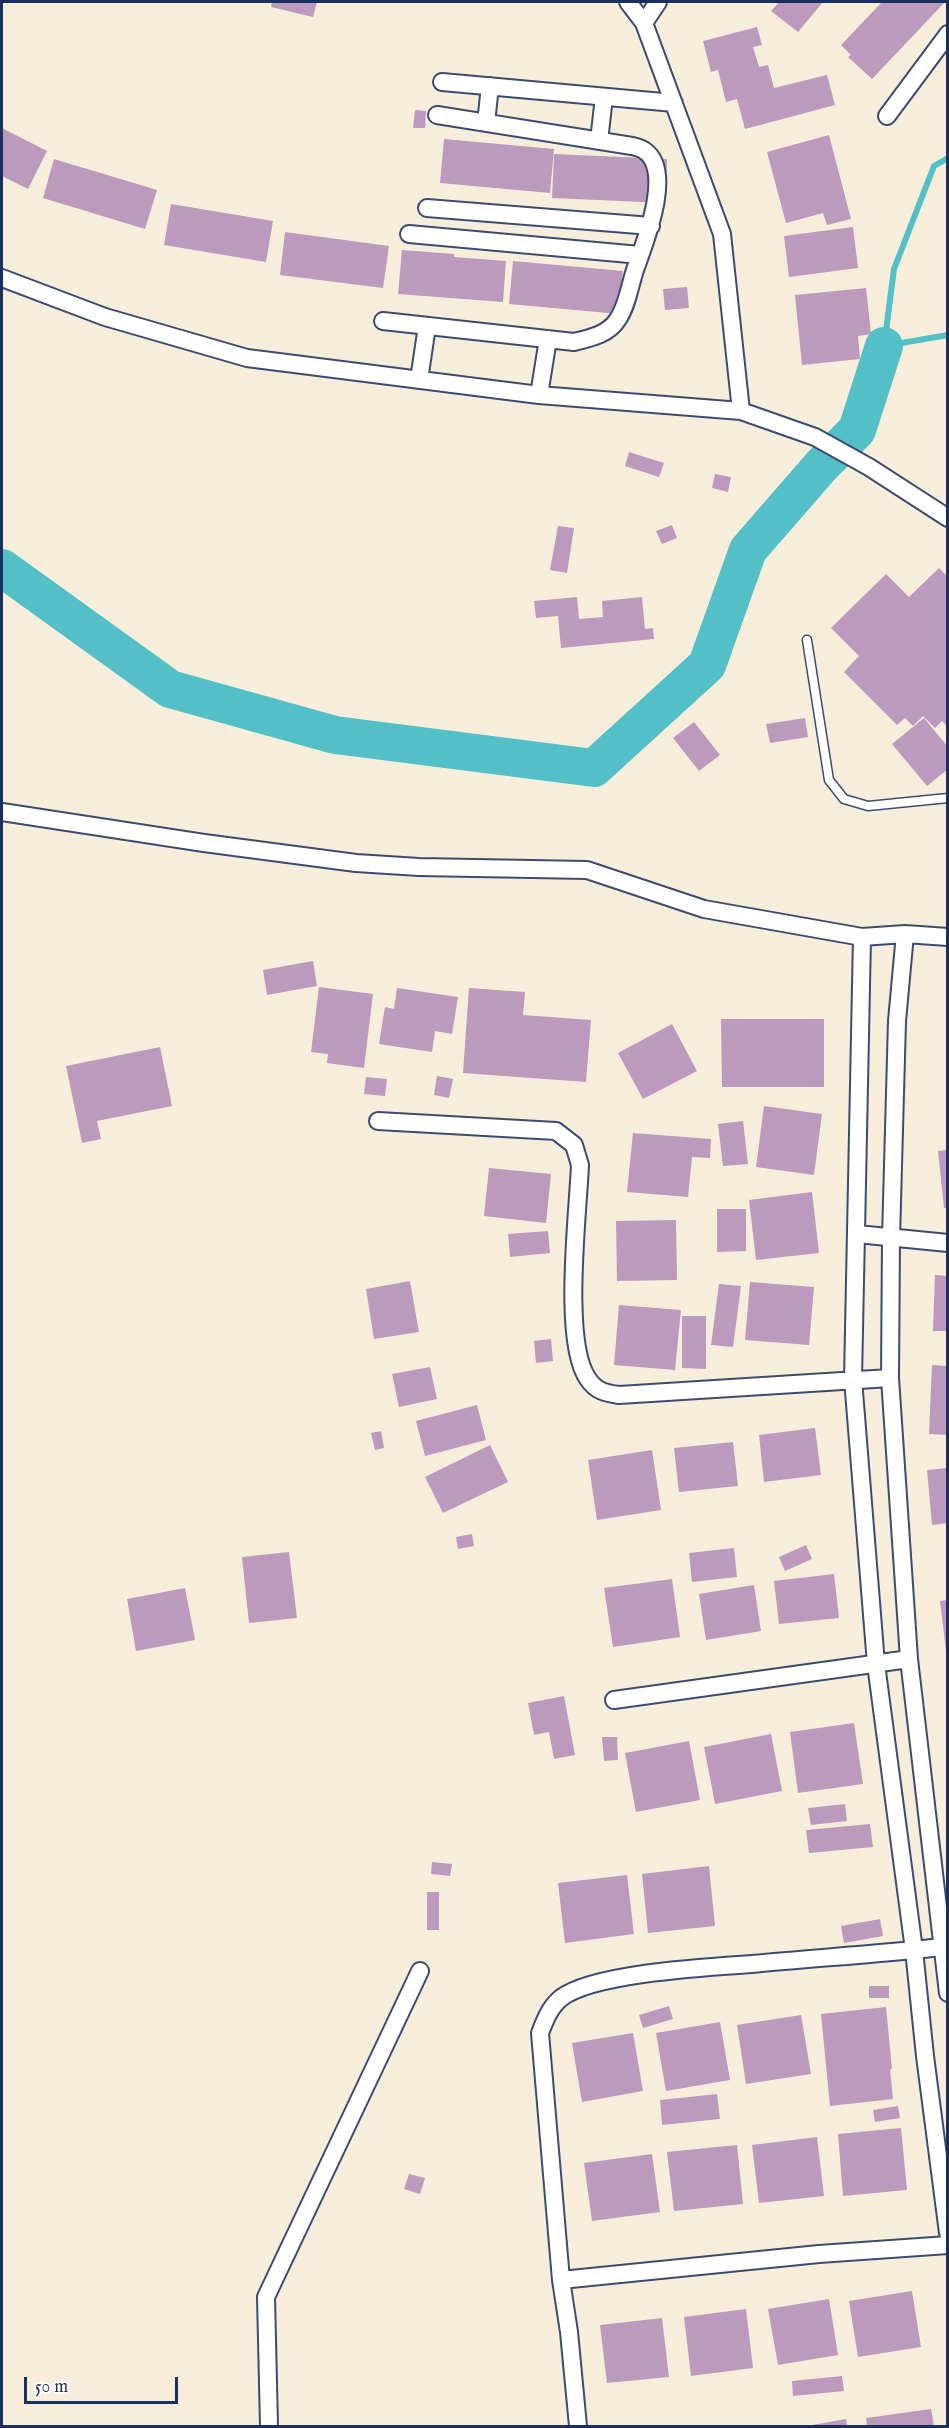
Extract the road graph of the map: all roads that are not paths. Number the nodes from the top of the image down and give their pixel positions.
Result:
1 (628, 2) edge
2 (658, 2) edge
3 (644, 23) junction
4 (948, 34) edge
5 (442, 82) dead end
6 (490, 86) junction
7 (604, 97) junction
8 (674, 104) junction
9 (437, 115) dead end
10 (887, 116) dead end
11 (486, 123) junction
12 (599, 141) junction
13 (427, 208) dead end
14 (526, 216) junction
15 (651, 226) junction
16 (409, 234) dead end
17 (522, 244) junction
18 (640, 255) junction
19 (2, 278) edge
20 (383, 321) dead end
21 (427, 326) junction
22 (548, 339) junction
23 (419, 380) junction
24 (539, 395) junction
25 (741, 411) junction
26 (945, 512) edge
27 (807, 640) dead end
28 (948, 798) edge
29 (2, 812) edge
30 (905, 934) junction
31 (862, 937) junction
32 (948, 937) edge
33 (378, 1121) dead end
34 (857, 1234) junction
35 (891, 1238) junction
36 (948, 1243) edge
37 (890, 1378) junction
38 (854, 1379) junction
39 (909, 1659) junction
40 (876, 1664) junction
41 (614, 1700) dead end
42 (942, 1947) junction
43 (914, 1950) junction
44 (420, 1971) dead end
45 (948, 1993) edge
46 (948, 2233) edge
47 (948, 2245) edge
48 (561, 2280) junction
49 (269, 2427) edge
50 (578, 2427) edge

1 - 3 street
2 - 3 street
3 - 8 street
4 - 10 street
5 - 6 street
6 - 7 street
6 - 11 street
7 - 8 street
7 - 12 street
8 - 25 street
9 - 11 street
11 - 12 street
12 - 15 street
13 - 14 street
14 - 15 street
14 - 17 street
15 - 18 street
16 - 17 street
17 - 18 street
18 - 22 street
19 - 23 street
20 - 21 street
21 - 22 street
21 - 23 street
22 - 24 street
23 - 24 street
24 - 25 street
25 - 26 street
27 - 28 lane
29 - 31 street
30 - 31 street
30 - 32 street
30 - 35 street
31 - 34 street
33 - 38 street
34 - 35 street
34 - 38 street
35 - 36 street
35 - 37 street
37 - 38 street
37 - 39 street
38 - 40 street
39 - 40 street
39 - 42 street
40 - 41 street
40 - 43 street
42 - 43 street
42 - 45 street
43 - 46 street
43 - 48 street
44 - 49 street
47 - 48 street
48 - 50 street

